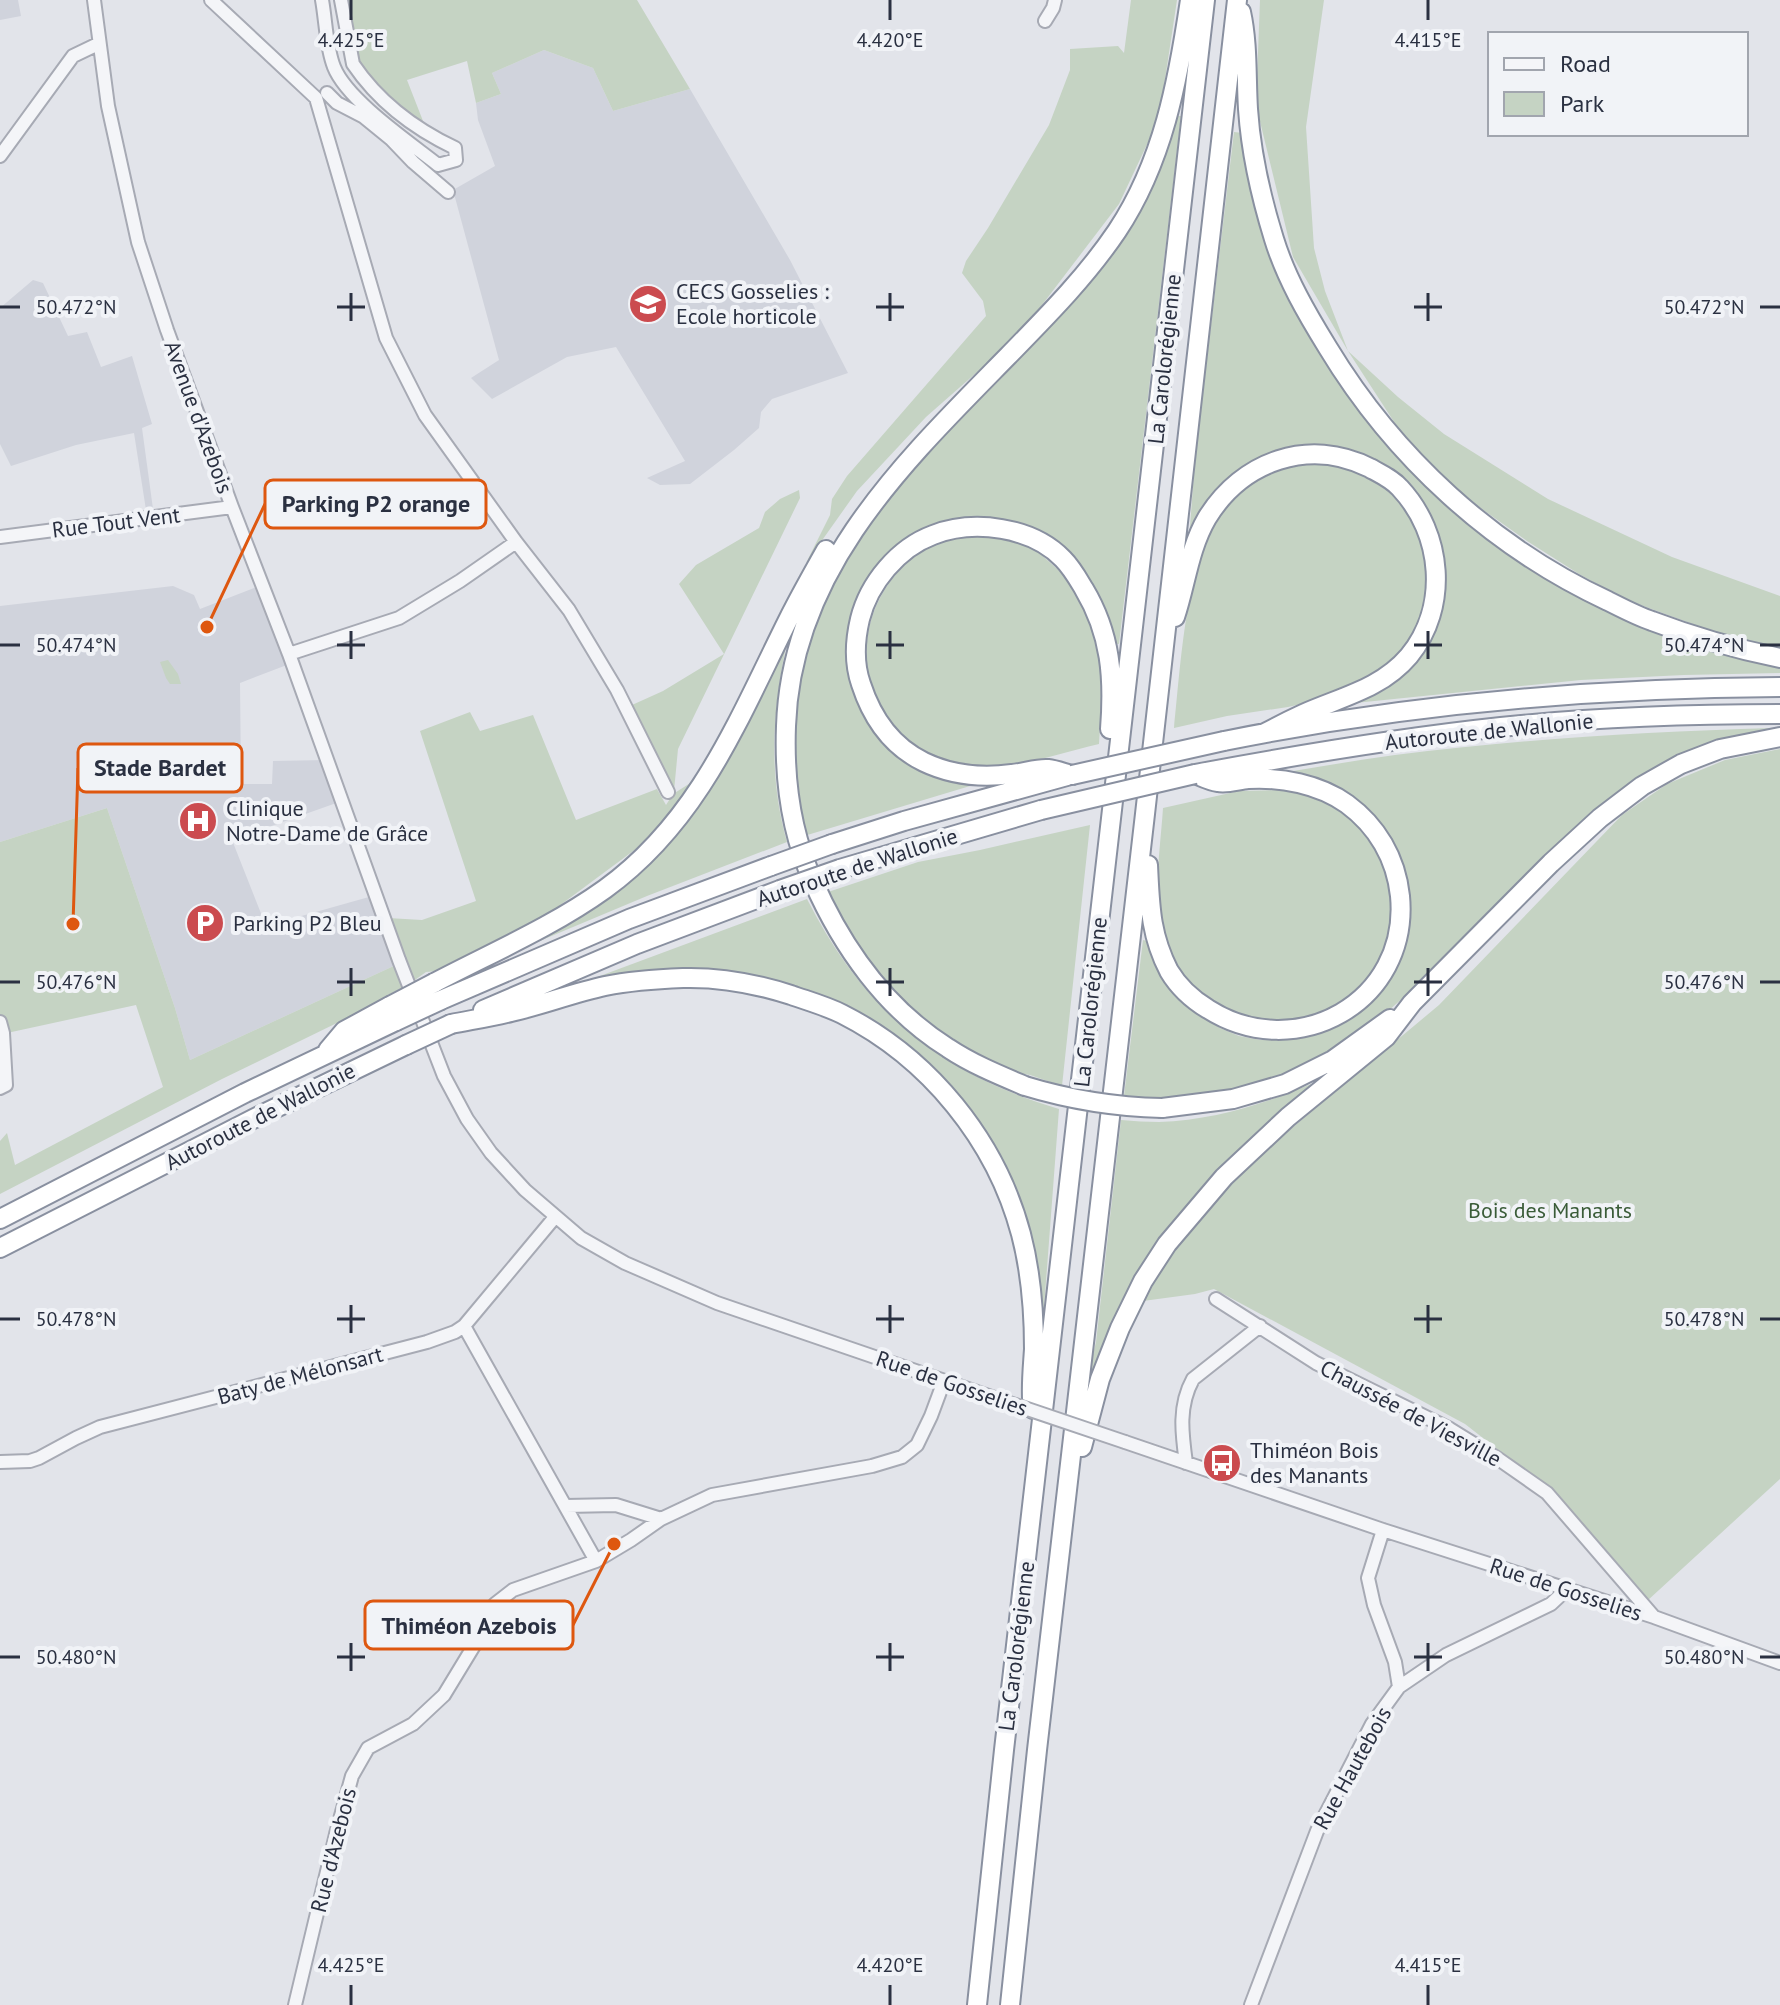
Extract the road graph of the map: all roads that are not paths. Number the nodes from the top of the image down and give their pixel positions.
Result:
1 (94, 0) edge
2 (211, 0) edge
3 (322, 0) edge
4 (341, 0) edge
5 (1055, 0) edge
6 (1190, 0) edge
7 (1205, 0) edge
8 (1238, 0) edge
9 (1045, 21) dead end
10 (98, 44) junction
11 (353, 64) junction
12 (339, 79) junction
13 (322, 96) junction
14 (0, 156) edge
15 (448, 192) dead end
16 (869, 506) junction
17 (232, 507) junction
18 (0, 537) edge
19 (516, 542) junction
20 (289, 654) junction
21 (1162, 655) junction
22 (1780, 658) edge
23 (1780, 687) edge
24 (1780, 714) edge
25 (1265, 733) junction
26 (1780, 737) edge
27 (1045, 775) junction
28 (1221, 776) junction
29 (1115, 788) junction
30 (668, 792) dead end
31 (1145, 814) junction
32 (398, 957) joint
33 (437, 991) junction
34 (1412, 1003) junction
35 (0, 1022) edge
36 (451, 1024) junction
37 (3, 1086) edge
38 (555, 1217) junction
39 (0, 1219) edge
40 (0, 1248) edge
41 (1216, 1299) dead end
42 (464, 1326) junction
43 (1260, 1326) junction
44 (944, 1381) junction
45 (1041, 1430) junction
46 (0, 1462) edge
47 (1186, 1463) junction
48 (566, 1506) junction
49 (661, 1519) junction
50 (1383, 1530) junction
51 (1063, 1532) junction
52 (596, 1561) junction
53 (1567, 1589) junction
54 (1654, 1617) junction
55 (1780, 1663) edge
56 (1399, 1687) junction
57 (295, 2005) edge
58 (977, 2005) edge
59 (1010, 2005) edge
60 (1251, 2005) edge

1 - 10 street, Avenue d'Azebois
2 - 13 street
3 - 12 street
4 - 11 street
5 - 9 street
6 - 16 highway
7 - 29 highway, La Carolorégienne
8 - 21 highway, La Carolorégienne
8 - 22 highway
10 - 14 street
10 - 17 street, Avenue d'Azebois
11 - 12 street
11 - 12 street
12 - 13 street
13 - 15 street
13 - 19 street
16 - 33 highway
16 - 34 highway, bridge
17 - 18 street, Rue Tout Vent
17 - 20 street, Avenue d'Azebois
19 - 20 street
19 - 30 street
20 - 32 street, Avenue d'Azebois
21 - 25 highway
21 - 31 highway, La Carolorégienne
23 - 25 highway, Autoroute de Wallonie
24 - 28 highway, Autoroute de Wallonie
25 - 27 highway, Autoroute de Wallonie, bridge
26 - 34 highway
27 - 29 highway
27 - 33 highway, Autoroute de Wallonie, bridge
28 - 31 highway
28 - 36 highway, Autoroute de Wallonie, bridge
29 - 45 highway, La Carolorégienne
31 - 51 highway, La Carolorégienne
32 - 38 street, Rue de Gosselies
33 - 39 highway, Autoroute de Wallonie, bridge
34 - 51 highway
35 - 37 street
36 - 40 highway, Autoroute de Wallonie, bridge
36 - 45 highway
38 - 42 street, Baty de Mélonsart
38 - 44 street, Rue de Gosselies
41 - 43 street, Chaussée de Viesville
42 - 46 street, Baty de Mélonsart
42 - 48 street
43 - 47 street
43 - 54 street, Chaussée de Viesville
44 - 47 street, Rue de Gosselies, bridge
44 - 49 street, Rue d'Azebois
45 - 58 highway, La Carolorégienne
47 - 50 street, Rue de Gosselies
48 - 49 street
48 - 52 street
49 - 52 street, Rue d'Azebois
50 - 53 street, Rue de Gosselies
50 - 56 street, Rue Hautebois
51 - 59 highway, La Carolorégienne
52 - 57 street, Rue d'Azebois
53 - 54 street, Rue de Gosselies
53 - 56 street
54 - 55 street, Rue de Gosselies
56 - 60 street, Rue Hautebois

